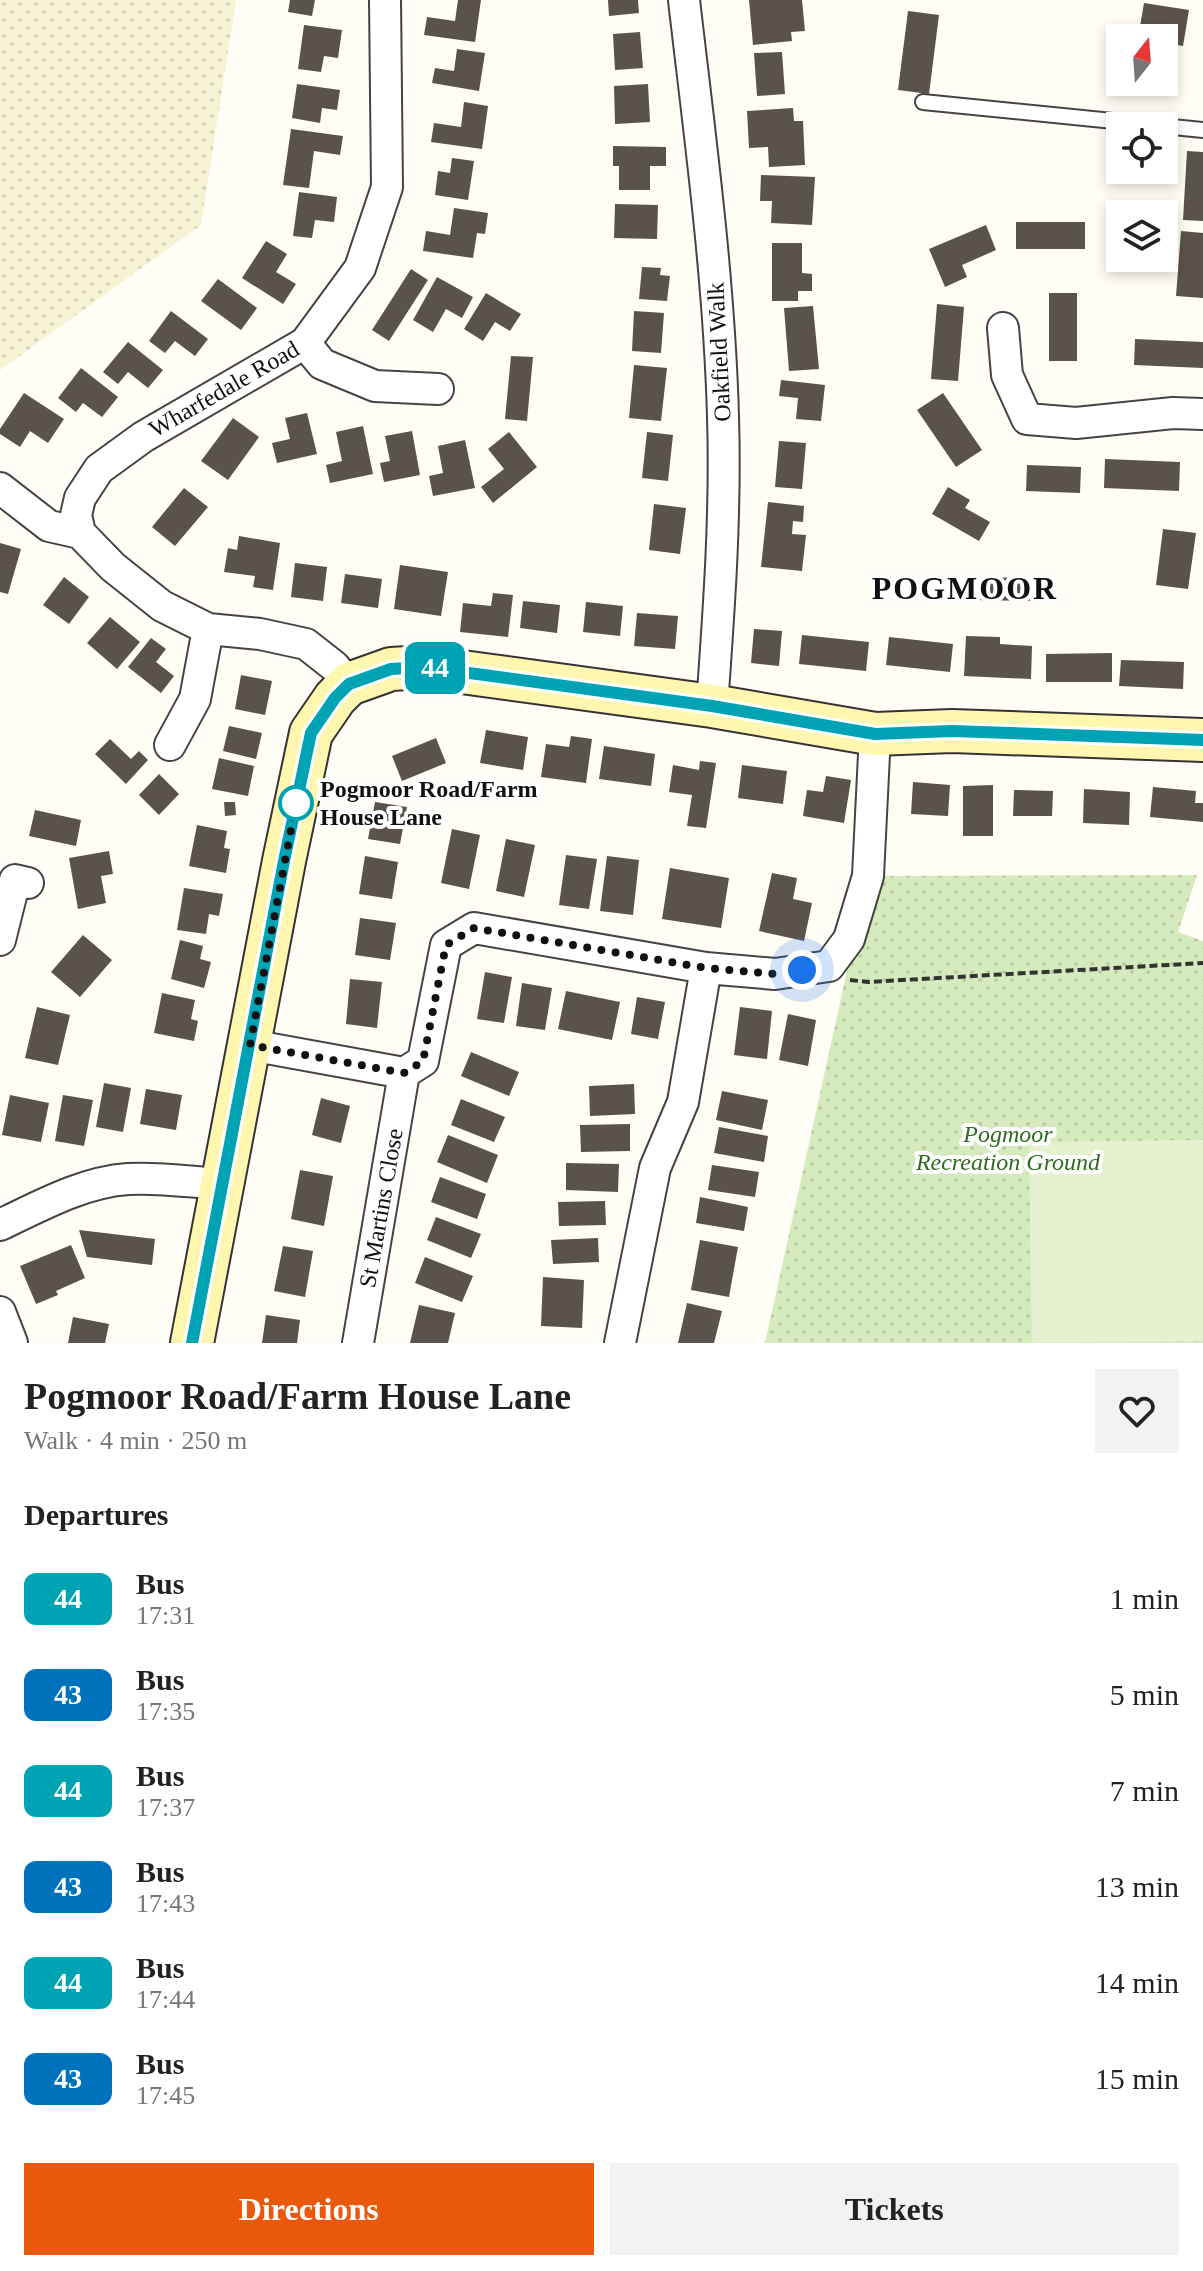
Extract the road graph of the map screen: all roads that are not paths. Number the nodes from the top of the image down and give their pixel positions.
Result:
1 (385, 0) edge
2 (684, 0) edge
3 (923, 102) dead end
4 (1203, 130) edge
5 (1003, 328) dead end
6 (305, 343) junction
7 (438, 389) dead end
8 (1203, 414) edge
9 (0, 488) edge
10 (80, 533) junction
11 (208, 629) junction
12 (349, 684) junction
13 (712, 706) junction
14 (875, 734) junction
15 (1203, 740) edge
16 (170, 745) dead end
17 (28, 883) dead end
18 (0, 940) edge
19 (706, 968) junction
20 (250, 1045) junction
21 (404, 1073) junction
22 (221, 1184) junction
23 (0, 1225) edge
24 (0, 1312) edge
25 (12, 1343) edge
26 (192, 1343) edge
27 (358, 1343) edge
28 (620, 1343) edge

1 - 6 street, Wharfedale Road
2 - 13 street, Oakfield Walk
3 - 4 lane
5 - 8 street
6 - 7 street
6 - 10 street, Wharfedale Road
9 - 10 street
10 - 11 street
11 - 12 street
11 - 16 street
12 - 13 street
12 - 20 street
13 - 14 street
14 - 15 street
14 - 19 street
17 - 18 street
19 - 21 street, St Martins Close
19 - 28 street
20 - 21 street
20 - 22 street
21 - 27 street, St Martins Close
22 - 23 street
22 - 26 street
24 - 25 street

